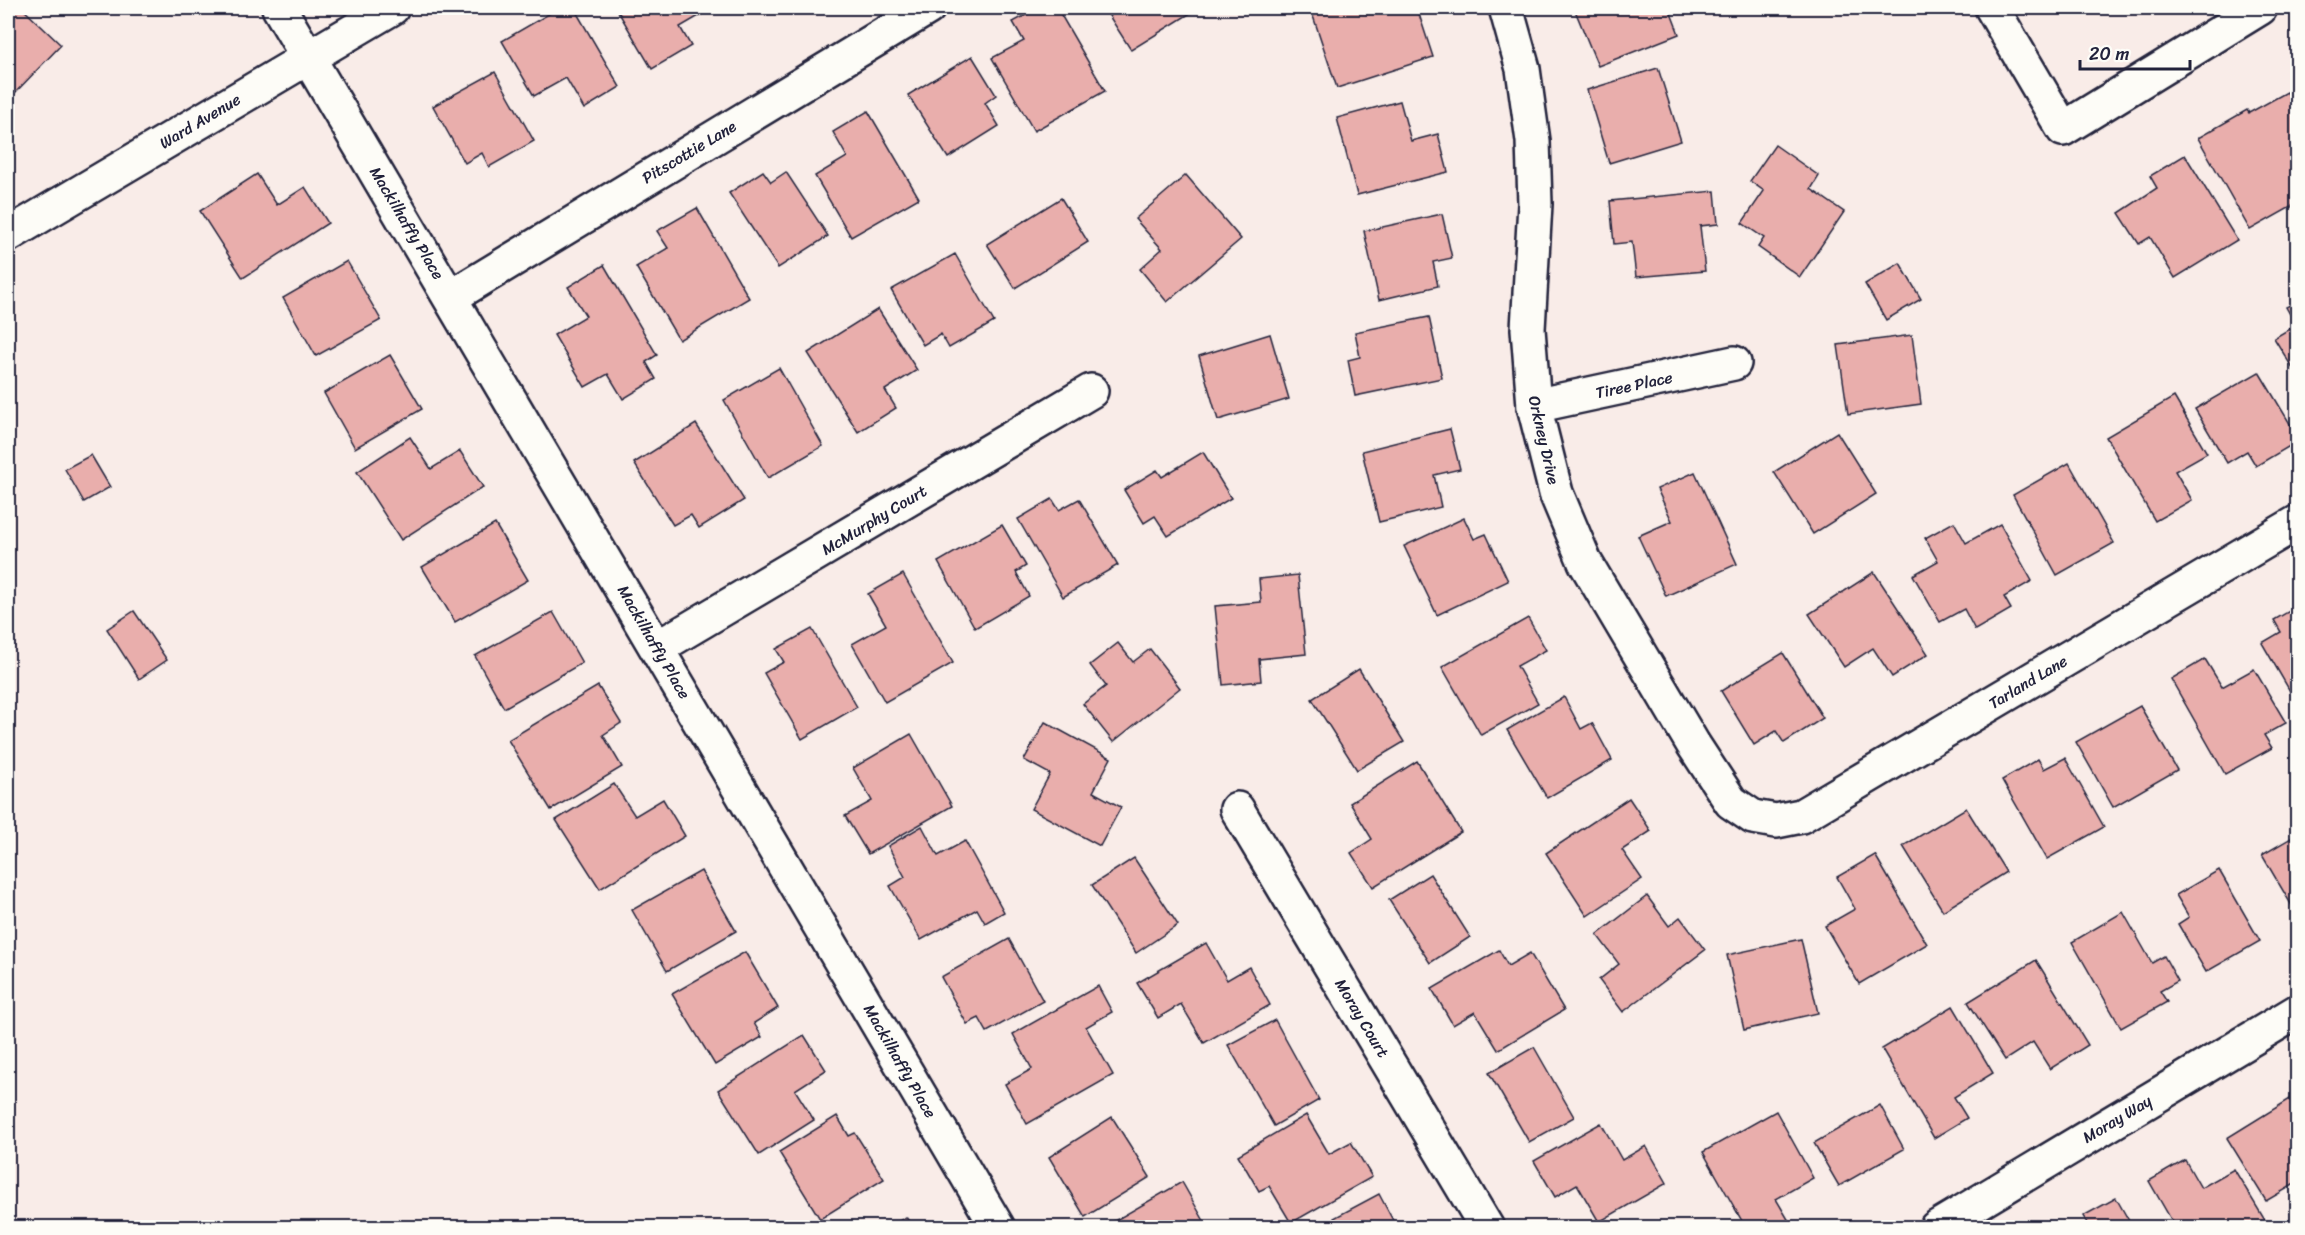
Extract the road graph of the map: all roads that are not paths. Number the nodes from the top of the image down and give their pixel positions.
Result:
1 (279, 8) edge
2 (392, 8) edge
3 (928, 8) edge
4 (1506, 8) edge
5 (1992, 8) edge
6 (2260, 8) edge
7 (308, 57) junction
8 (8, 235) edge
9 (451, 297) junction
10 (1734, 363) dead end
11 (1091, 392) dead end
12 (1534, 406) junction
13 (2298, 522) edge
14 (657, 648) junction
15 (1237, 809) dead end
16 (1753, 817) joint
17 (2298, 1011) edge
18 (998, 1227) edge
19 (1487, 1227) edge
20 (1936, 1227) edge

1 - 7 street, Mackilhaffy Place
2 - 7 street, Ward Avenue
3 - 9 street, Pitscottie Lane
4 - 12 street, Orkney Drive
5 - 6 street
7 - 8 street, Ward Avenue
7 - 9 street, Mackilhaffy Place
9 - 14 street, Mackilhaffy Place
10 - 12 street, Tiree Place
11 - 14 street, McMurphy Court
12 - 16 street, Orkney Drive
13 - 16 street, Tarland Lane
14 - 18 street, Mackilhaffy Place
15 - 19 street, Moray Court
17 - 20 street, Moray Way

